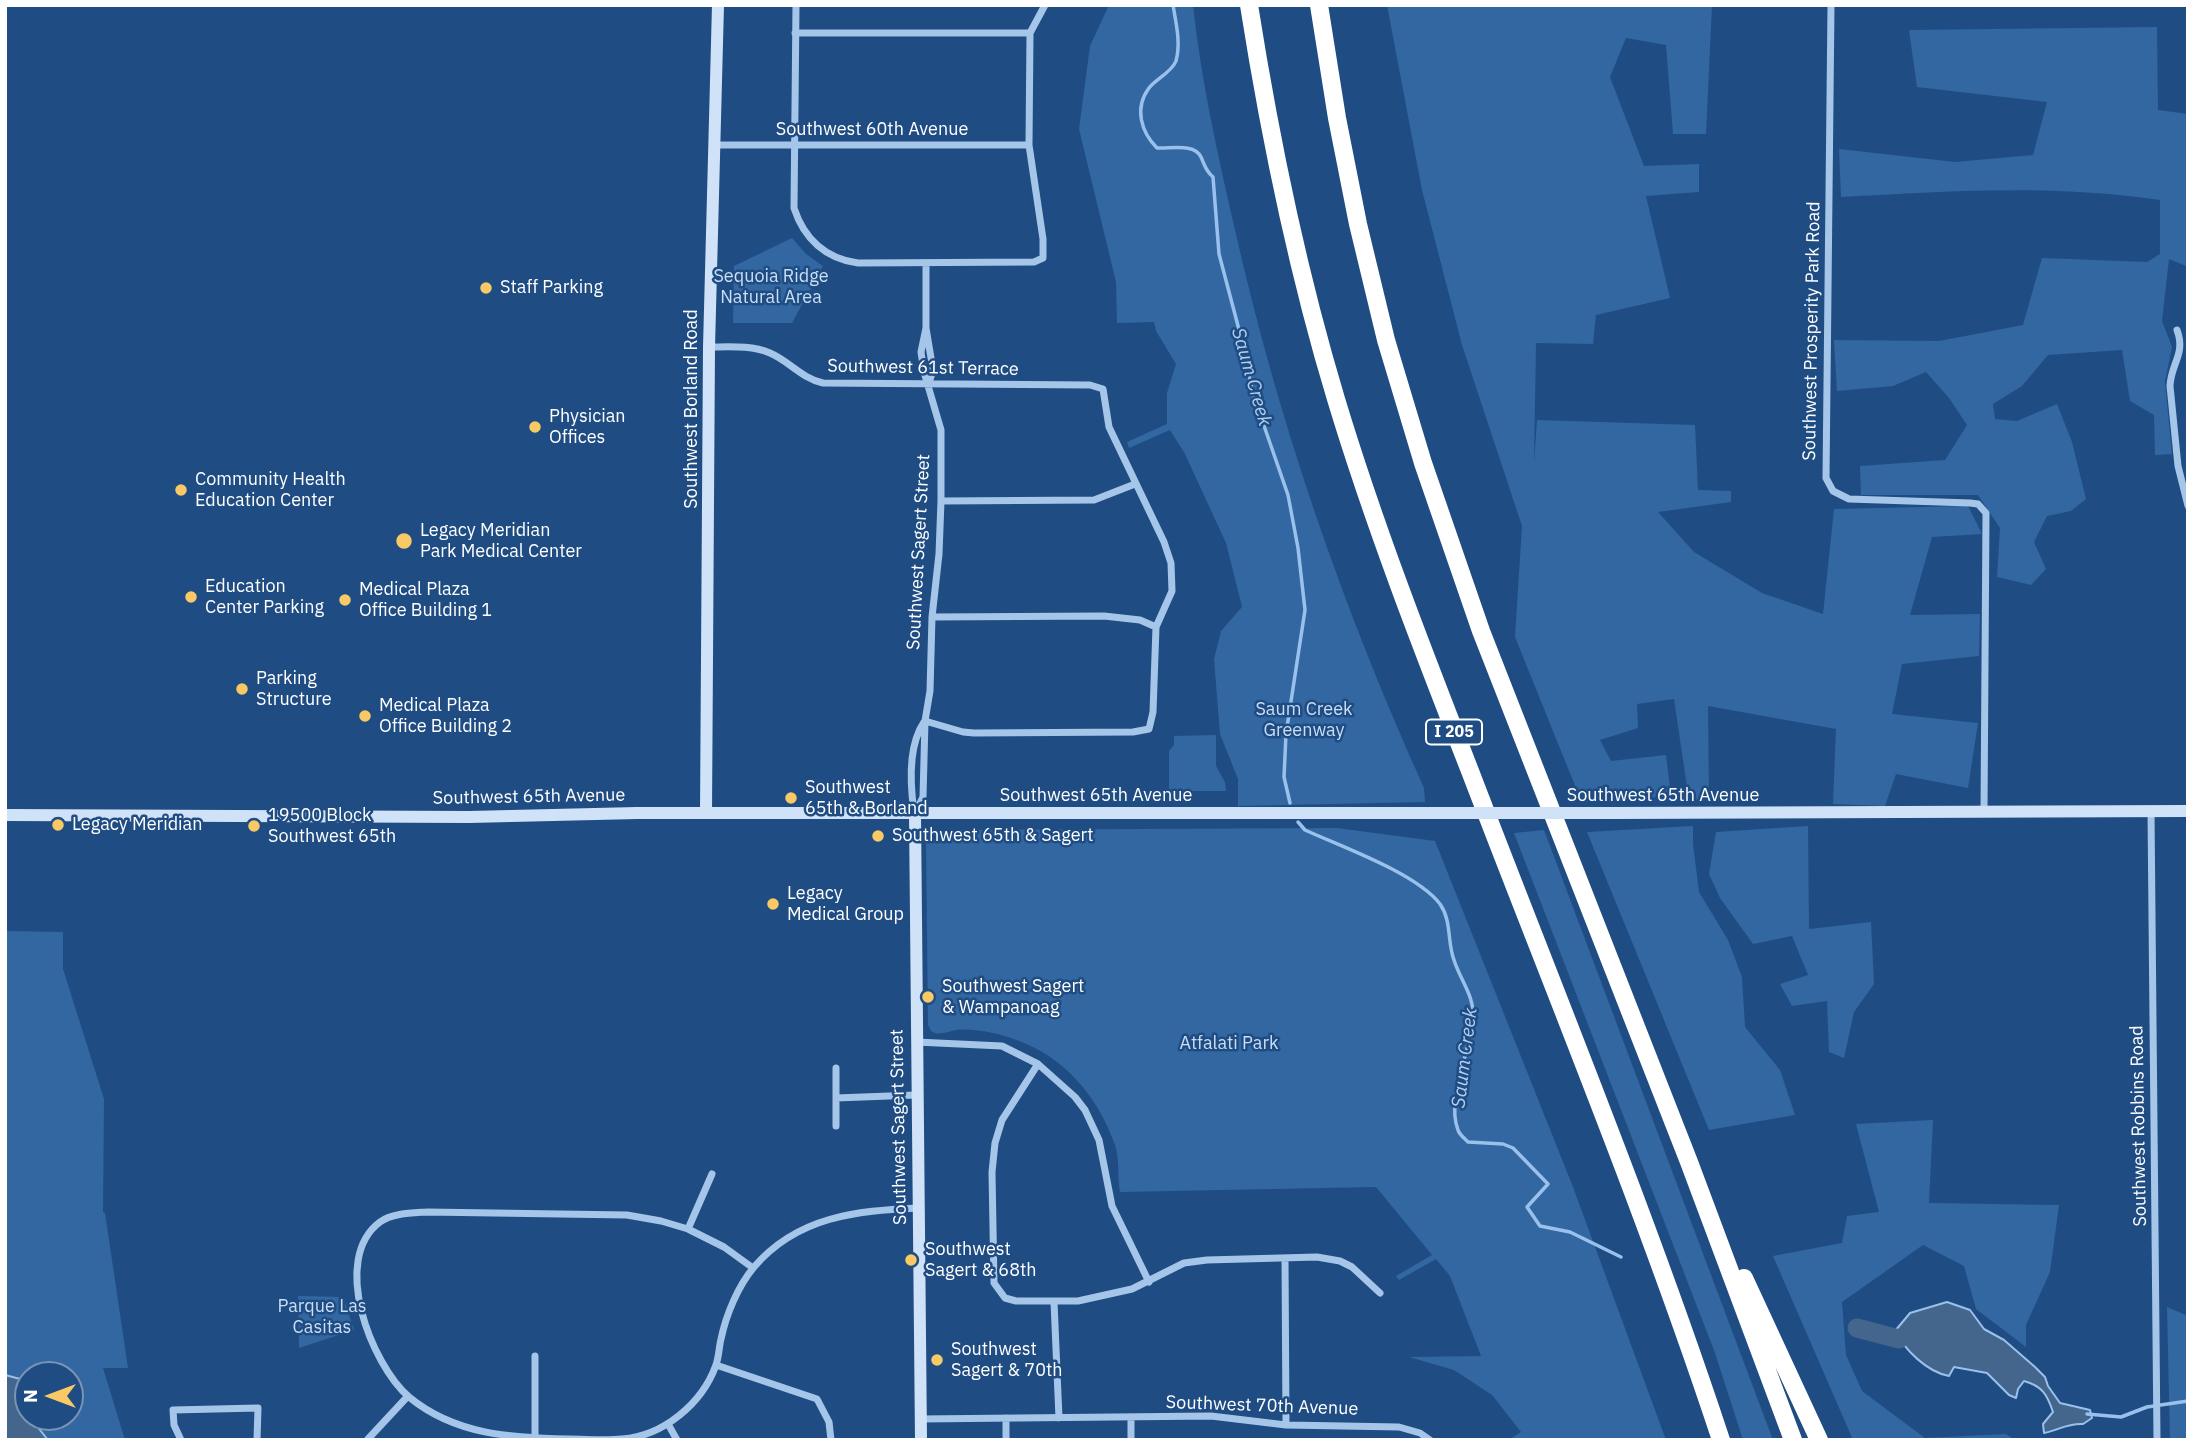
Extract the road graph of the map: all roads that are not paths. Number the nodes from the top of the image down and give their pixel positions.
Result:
1 (718, 5) edge
2 (796, 5) edge
3 (1045, 5) edge
4 (1249, 5) edge
5 (1319, 5) edge
6 (1831, 5) edge
7 (795, 33) junction
8 (1030, 33) junction
9 (716, 145) junction
10 (1029, 145) junction
11 (794, 147) junction
12 (926, 263) junction
13 (2176, 330) dead end
14 (709, 347) junction
15 (929, 385) junction
16 (1135, 484) junction
17 (941, 501) junction
18 (2188, 506) edge
19 (932, 617) junction
20 (1156, 626) junction
21 (925, 721) junction
22 (2151, 811) junction
23 (2188, 811) edge
24 (1984, 812) junction
25 (706, 813) junction
26 (915, 814) junction
27 (5, 815) edge
28 (916, 1042) junction
29 (1038, 1065) junction
30 (836, 1068) dead end
31 (916, 1095) junction
32 (836, 1098) junction
33 (836, 1126) dead end
34 (1689, 1162) junction
35 (712, 1174) dead end
36 (918, 1208) junction
37 (688, 1229) junction
38 (1285, 1258) junction
39 (753, 1268) junction
40 (1149, 1282) junction
41 (1380, 1293) dead end
42 (1054, 1301) junction
43 (536, 1356) dead end
44 (716, 1365) junction
45 (408, 1396) junction
46 (1006, 1418) junction
47 (1059, 1418) junction
48 (1131, 1418) junction
49 (920, 1419) junction
50 (668, 1424) junction
51 (1286, 1425) junction
52 (368, 1439) edge
53 (536, 1439) edge
54 (181, 1440) edge
55 (257, 1440) edge
56 (677, 1440) edge
57 (831, 1440) edge
58 (921, 1440) edge
59 (1006, 1440) edge
60 (1131, 1440) edge
61 (1430, 1440) edge
62 (1721, 1440) edge
63 (1793, 1440) edge
64 (1819, 1440) edge
65 (2157, 1440) edge

1 - 9 main road, Southwest Borland Road
2 - 7 street
3 - 8 street
4 - 62 highway, I 205
5 - 34 highway
6 - 24 street, Southwest Prosperity Park Road
7 - 8 street
7 - 11 street
8 - 10 street
9 - 11 street, Southwest 60th Avenue
9 - 14 main road, Southwest Borland Road
10 - 11 street, Southwest 60th Avenue
10 - 12 street
11 - 12 street
12 - 15 street, Southwest Sagert Street
13 - 18 street
14 - 15 street, Southwest 61st Terrace
14 - 25 main road, Southwest Borland Road
15 - 16 street, Southwest 61st Terrace
15 - 17 street, Southwest Sagert Street
16 - 17 street
16 - 20 street
17 - 19 street, Southwest Sagert Street
19 - 20 street
19 - 21 street, Southwest Sagert Street
20 - 21 street
21 - 26 street, Southwest Sagert Street
22 - 23 main road, Southwest 65th Avenue
22 - 24 main road, Southwest 65th Avenue
22 - 65 street, Southwest Robbins Road
24 - 26 main road, Southwest 65th Avenue, bridge
25 - 26 main road, Southwest 65th Avenue
25 - 27 main road, Southwest 65th Avenue
26 - 28 main road, Southwest Sagert Street
28 - 29 street
28 - 31 main road, Southwest Sagert Street
29 - 40 street
29 - 42 street
30 - 32 street
31 - 32 street
31 - 36 main road, Southwest Sagert Street
32 - 33 street
34 - 63 highway
34 - 64 highway
35 - 37 street
36 - 39 street
36 - 49 main road, Southwest Sagert Street
37 - 39 street
37 - 45 street
38 - 40 street
38 - 41 street
38 - 51 street
39 - 44 street
40 - 42 street
42 - 47 street
43 - 53 street
44 - 50 street
44 - 57 street
45 - 52 street
45 - 53 street
46 - 47 street, Southwest 70th Avenue
46 - 49 street, Southwest 70th Avenue
46 - 59 street
47 - 48 street, Southwest 70th Avenue
48 - 51 street, Southwest 70th Avenue
48 - 60 street
49 - 58 main road, Southwest Sagert Street
50 - 53 street
50 - 56 street
51 - 61 street, Southwest 70th Avenue
54 - 55 street

